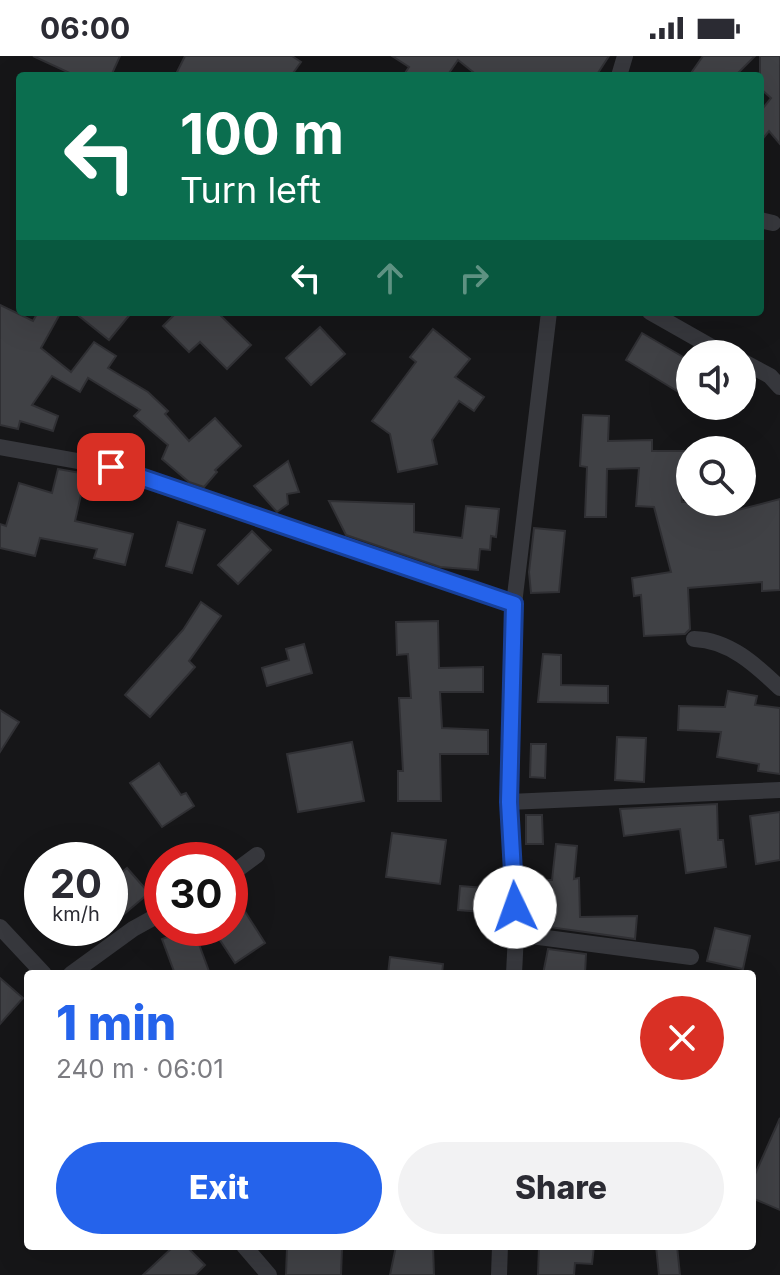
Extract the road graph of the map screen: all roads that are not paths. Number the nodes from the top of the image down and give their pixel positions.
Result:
1 (549, 316) edge
2 (657, 316) edge
3 (699, 340) edge
4 (756, 368) edge
5 (780, 387) edge
6 (0, 447) edge
7 (514, 604) junction
8 (694, 639) dead end
9 (780, 688) edge
10 (780, 790) edge
11 (509, 802) junction
12 (257, 855) dead end
13 (248, 862) edge
14 (144, 923) edge
15 (0, 927) edge
16 (516, 934) junction
17 (691, 957) dead end
18 (40, 970) edge
19 (77, 970) edge
20 (514, 970) edge
21 (247, 1250) edge
22 (500, 1250) edge
23 (269, 1275) edge
24 (499, 1275) edge

1 - 7 street
2 - 3 street
4 - 5 street
6 - 7 street
7 - 11 street
8 - 9 street
10 - 11 street
11 - 16 street
12 - 13 street
14 - 19 street
15 - 18 street
16 - 17 street
16 - 20 street
21 - 23 street
22 - 24 street

